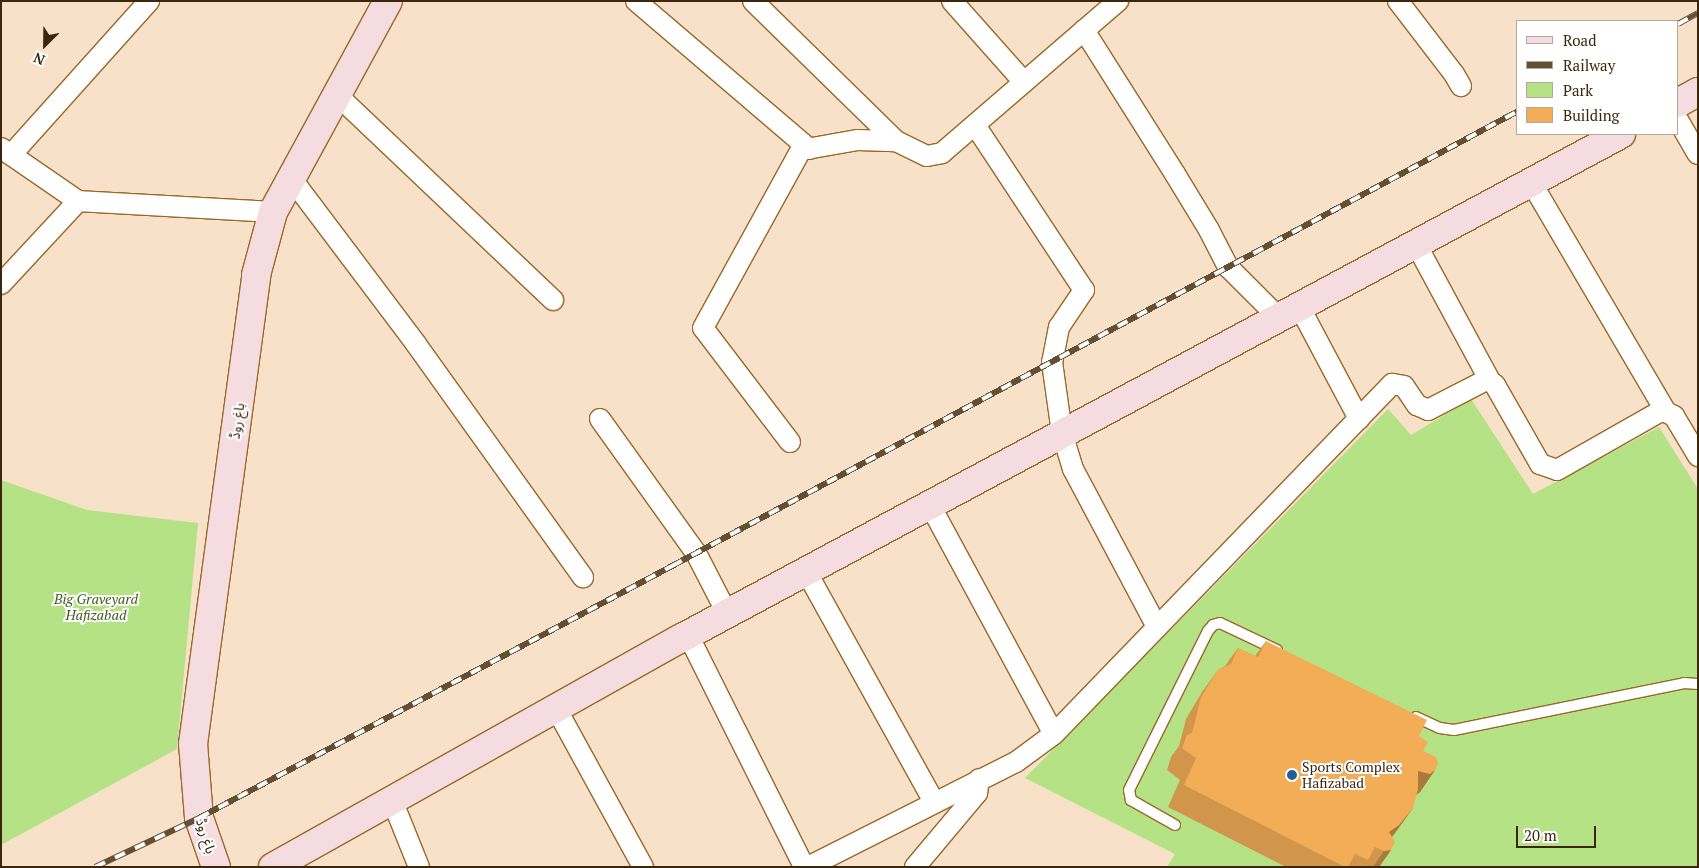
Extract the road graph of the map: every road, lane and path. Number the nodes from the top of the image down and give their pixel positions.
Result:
1 (149, 1) edge
2 (388, 1) edge
3 (636, 1) edge
4 (753, 1) edge
5 (952, 1) edge
6 (1118, 1) edge
7 (1398, 1) edge
8 (1084, 30) junction
9 (1024, 82) junction
10 (1461, 86) dead end
11 (1698, 92) edge
12 (336, 94) junction
13 (1679, 102) edge
14 (1679, 122) edge
15 (975, 125) junction
16 (1619, 135) edge
17 (896, 141) junction
18 (808, 149) junction
19 (6, 151) edge
20 (1698, 154) edge
21 (291, 178) junction
22 (1531, 182) junction
23 (78, 201) junction
24 (272, 212) junction
25 (1416, 244) junction
26 (1, 284) edge
27 (553, 300) dead end
28 (1289, 312) junction
29 (1490, 381) junction
30 (1666, 412) junction
31 (600, 419) dead end
32 (1358, 419) junction
33 (1062, 433) junction
34 (790, 442) dead end
35 (1698, 456) edge
36 (930, 505) junction
37 (806, 571) junction
38 (583, 577) dead end
39 (727, 613) junction
40 (1157, 628) junction
41 (688, 634) junction
42 (1290, 656) edge
43 (1698, 684) edge
44 (556, 708) junction
45 (1404, 711) edge
46 (1054, 734) junction
47 (979, 779) junction
48 (392, 800) junction
49 (934, 802) junction
50 (1175, 825) dead end
51 (216, 867) edge
52 (273, 867) edge
53 (419, 867) edge
54 (642, 867) edge
55 (804, 867) edge
56 (808, 867) edge
57 (915, 867) edge

1 - 19 street
2 - 12 street, باغ روڈ
3 - 18 street
4 - 17 street
5 - 9 street
6 - 8 street
7 - 10 street
8 - 9 street
8 - 28 street
9 - 15 street
11 - 13 street
12 - 21 street, باغ روڈ
12 - 27 street
14 - 20 street
15 - 17 street
15 - 33 street
16 - 22 street
17 - 18 street
18 - 34 street
19 - 23 street
21 - 24 street, باغ روڈ
21 - 38 street
22 - 25 street
22 - 30 street
23 - 24 street
23 - 26 street
24 - 51 street, باغ روڈ
25 - 28 street
25 - 29 street
28 - 32 street
28 - 33 street
29 - 30 street
29 - 32 street
30 - 35 street
31 - 39 street
32 - 40 street
33 - 36 street
33 - 40 street
36 - 37 street
36 - 46 street
37 - 39 street
37 - 49 street
39 - 41 street
40 - 46 street
41 - 44 street
41 - 55 street
42 - 50 lane
43 - 45 lane
44 - 48 street
44 - 54 street
46 - 47 street
47 - 49 street
47 - 57 street
48 - 52 street
48 - 53 street
49 - 56 street

